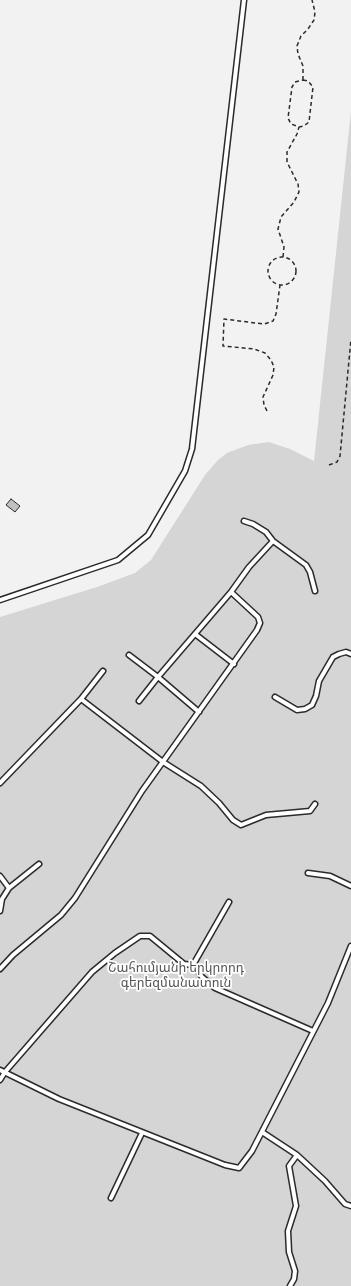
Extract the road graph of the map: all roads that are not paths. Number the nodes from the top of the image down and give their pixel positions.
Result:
1 (244, 0) edge
2 (244, 521) dead end
3 (273, 541) junction
4 (315, 591) dead end
5 (231, 592) junction
6 (0, 600) edge
7 (195, 634) junction
8 (351, 654) edge
9 (129, 655) dead end
10 (234, 664) junction
11 (103, 671) dead end
12 (158, 677) junction
13 (275, 697) dead end
14 (82, 699) junction
15 (139, 701) dead end
16 (199, 712) junction
17 (163, 762) junction
18 (0, 783) edge
19 (315, 804) dead end
20 (39, 864) dead end
21 (308, 873) dead end
22 (0, 876) edge
23 (351, 886) edge
24 (9, 888) junction
25 (229, 902) dead end
26 (0, 911) edge
27 (351, 946) edge
28 (193, 966) junction
29 (0, 969) edge
30 (314, 1031) junction
31 (0, 1070) edge
32 (5, 1072) junction
33 (0, 1080) edge
34 (262, 1132) junction
35 (142, 1133) junction
36 (297, 1155) junction
37 (111, 1198) dead end
38 (351, 1206) edge
39 (290, 1286) edge

1 - 6 lane
2 - 3 lane
3 - 4 lane
3 - 5 lane
5 - 7 lane
5 - 10 lane
7 - 10 lane
7 - 12 lane
8 - 13 lane
9 - 12 lane
10 - 16 lane
11 - 14 lane
12 - 15 lane
12 - 16 lane
14 - 17 lane
14 - 18 lane
16 - 17 lane
17 - 19 lane
17 - 29 lane
20 - 24 lane
21 - 23 lane
22 - 24 lane
24 - 26 lane
25 - 28 lane
27 - 30 lane
28 - 30 lane
28 - 32 lane
30 - 34 lane
31 - 32 lane
32 - 33 lane
32 - 35 lane
34 - 35 lane
34 - 36 lane
35 - 37 lane
36 - 38 lane
36 - 39 lane

